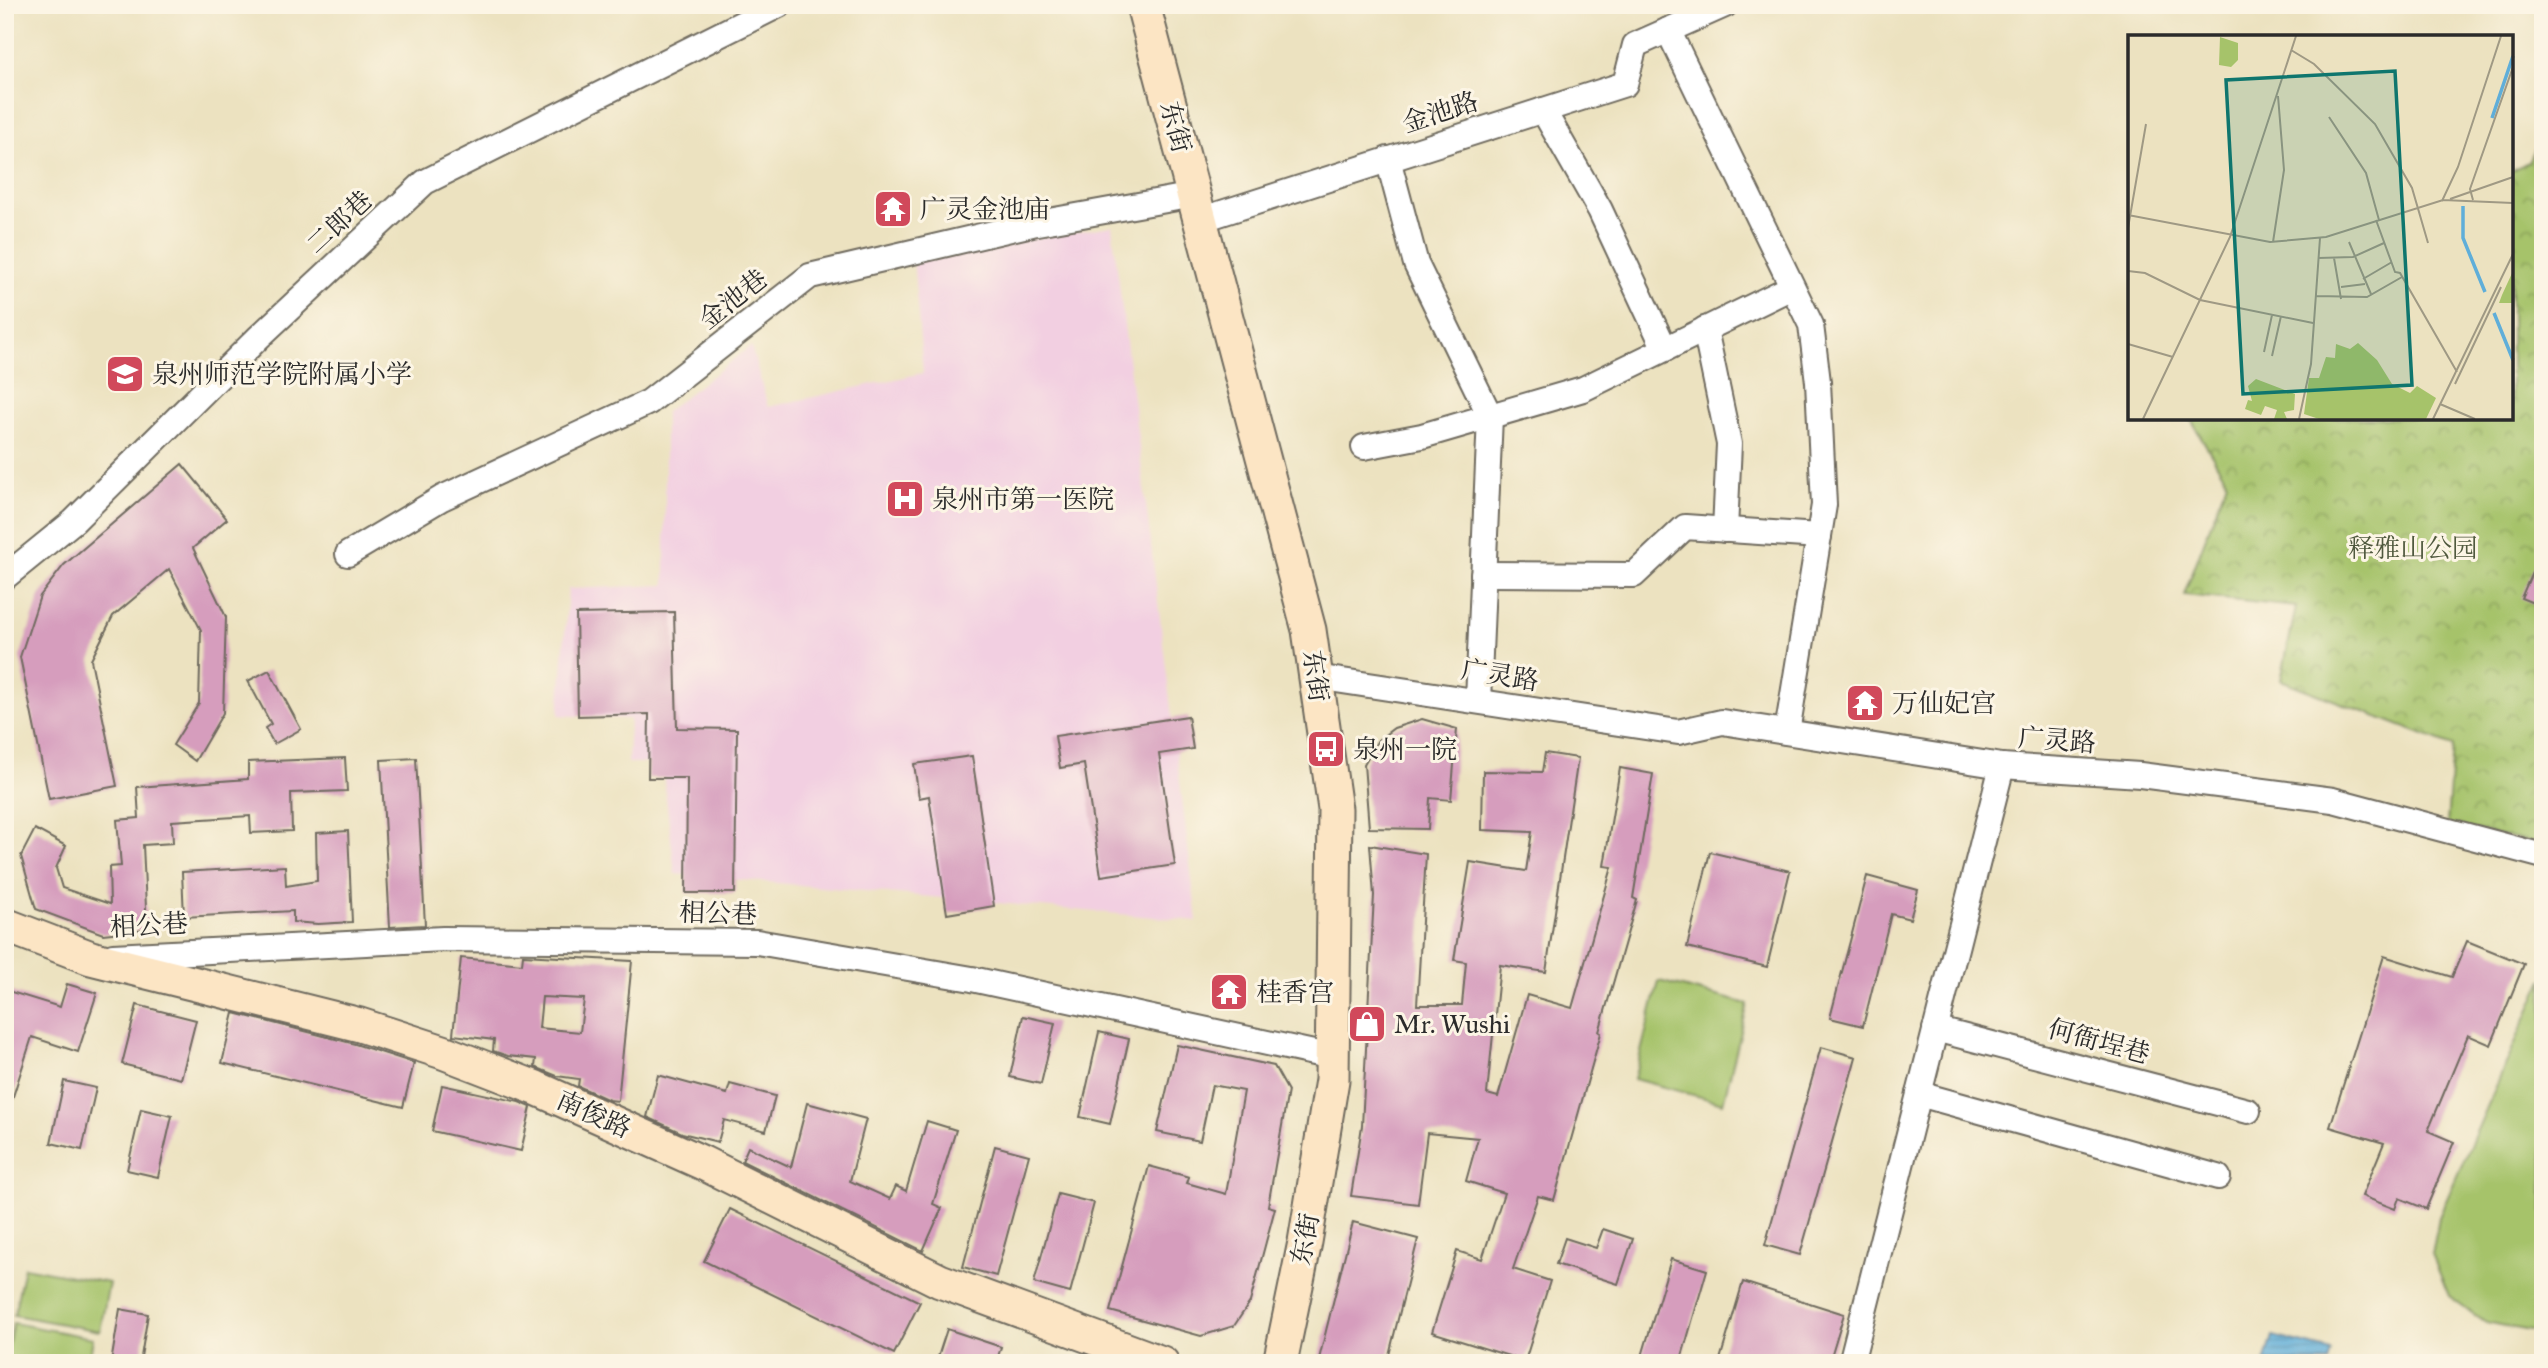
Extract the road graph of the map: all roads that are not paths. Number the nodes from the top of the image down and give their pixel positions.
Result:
1 (779, 5) edge
2 (1143, 5) edge
3 (1165, 5) edge
4 (1725, 5) edge
5 (1668, 30) junction
6 (1544, 110) junction
7 (1388, 159) junction
8 (1205, 209) junction
9 (1793, 287) junction
10 (1705, 330) junction
11 (1665, 349) junction
12 (1490, 416) junction
13 (1364, 447) dead end
14 (1725, 530) junction
15 (1819, 536) junction
16 (348, 554) dead end
17 (1483, 575) junction
18 (5, 577) edge
19 (1325, 678) junction
20 (1478, 701) junction
21 (1787, 732) junction
22 (2002, 766) junction
23 (2543, 856) edge
24 (5, 925) edge
25 (91, 958) junction
26 (1935, 1029) junction
27 (1332, 1057) junction
28 (1919, 1094) junction
29 (2248, 1111) dead end
30 (2218, 1177) dead end
31 (1162, 1363) edge
32 (1280, 1363) edge
33 (1290, 1363) edge
34 (1851, 1363) edge

1 - 18 street, 二郎巷
2 - 8 main road, 东街
3 - 8 main road, 东街
4 - 5 street
5 - 6 street, 金池路
5 - 9 street
6 - 7 street, 金池路
6 - 11 street
7 - 8 street, 金池路
7 - 12 street
8 - 16 street, 金池巷
8 - 19 main road, 东街
9 - 10 street
9 - 15 street
10 - 11 street
10 - 14 street
11 - 12 street
12 - 13 street
12 - 17 street
14 - 15 street
14 - 17 street
15 - 21 street
17 - 20 street
19 - 20 street, 广灵路
19 - 27 main road, 东街
19 - 33 main road, 东街
20 - 21 street, 广灵路
21 - 22 street, 广灵路
22 - 23 street, 广灵路
22 - 26 street
24 - 25 main road, 南俊路
25 - 27 street, 相公巷
25 - 31 main road, 南俊路
26 - 28 street
26 - 29 street, 何衙埕巷
27 - 32 main road, 东街
28 - 30 street
28 - 34 street

